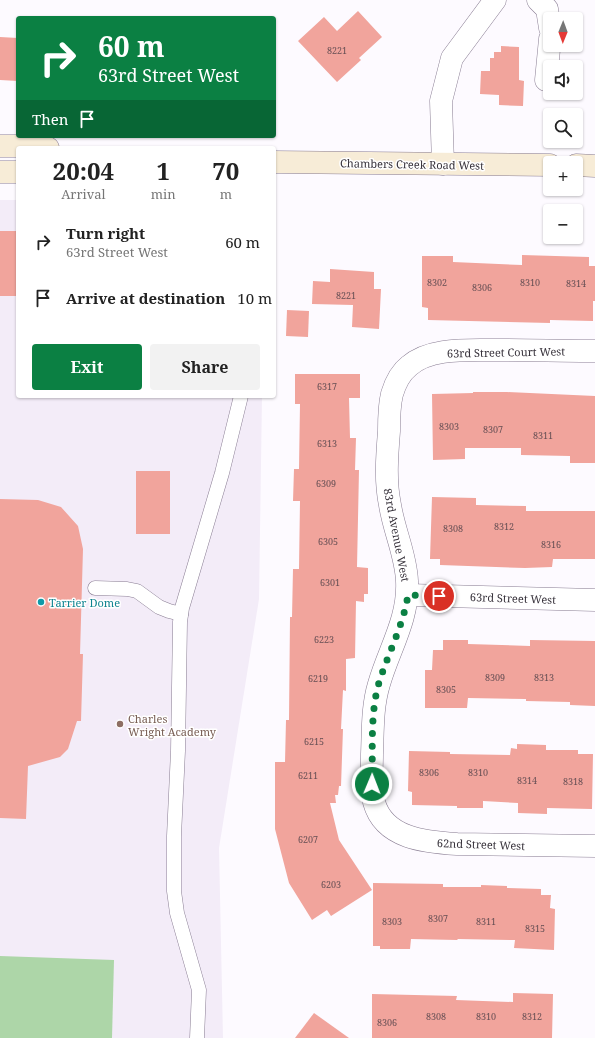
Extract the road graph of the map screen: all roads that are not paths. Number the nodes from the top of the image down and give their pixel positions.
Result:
1 (495, 0) edge
2 (538, 0) edge
3 (547, 12) edge
4 (0, 146) edge
5 (16, 146) edge
6 (16, 146) edge
7 (44, 146) edge
8 (276, 162) edge
9 (444, 164) junction
10 (543, 165) edge
11 (583, 166) edge
12 (595, 166) edge
13 (0, 172) edge
14 (16, 172) edge
15 (595, 351) edge
16 (418, 359) joint
17 (241, 398) edge
18 (94, 588) dead end
19 (408, 595) junction
20 (595, 600) edge
21 (181, 614) junction
22 (377, 811) joint
23 (595, 846) edge
24 (197, 1038) edge

1 - 9 street
2 - 3 street
4 - 6 street
5 - 7 street
8 - 9 street, Chambers Creek Road West
9 - 10 street, Chambers Creek Road West
11 - 12 street
13 - 14 street
15 - 16 street, 63rd Street Court West
16 - 19 street, 83rd Avenue West
17 - 21 lane
18 - 21 lane
19 - 20 street, 63rd Street West
19 - 22 street, 83rd Avenue West
21 - 24 lane
22 - 23 street, 62nd Street West

